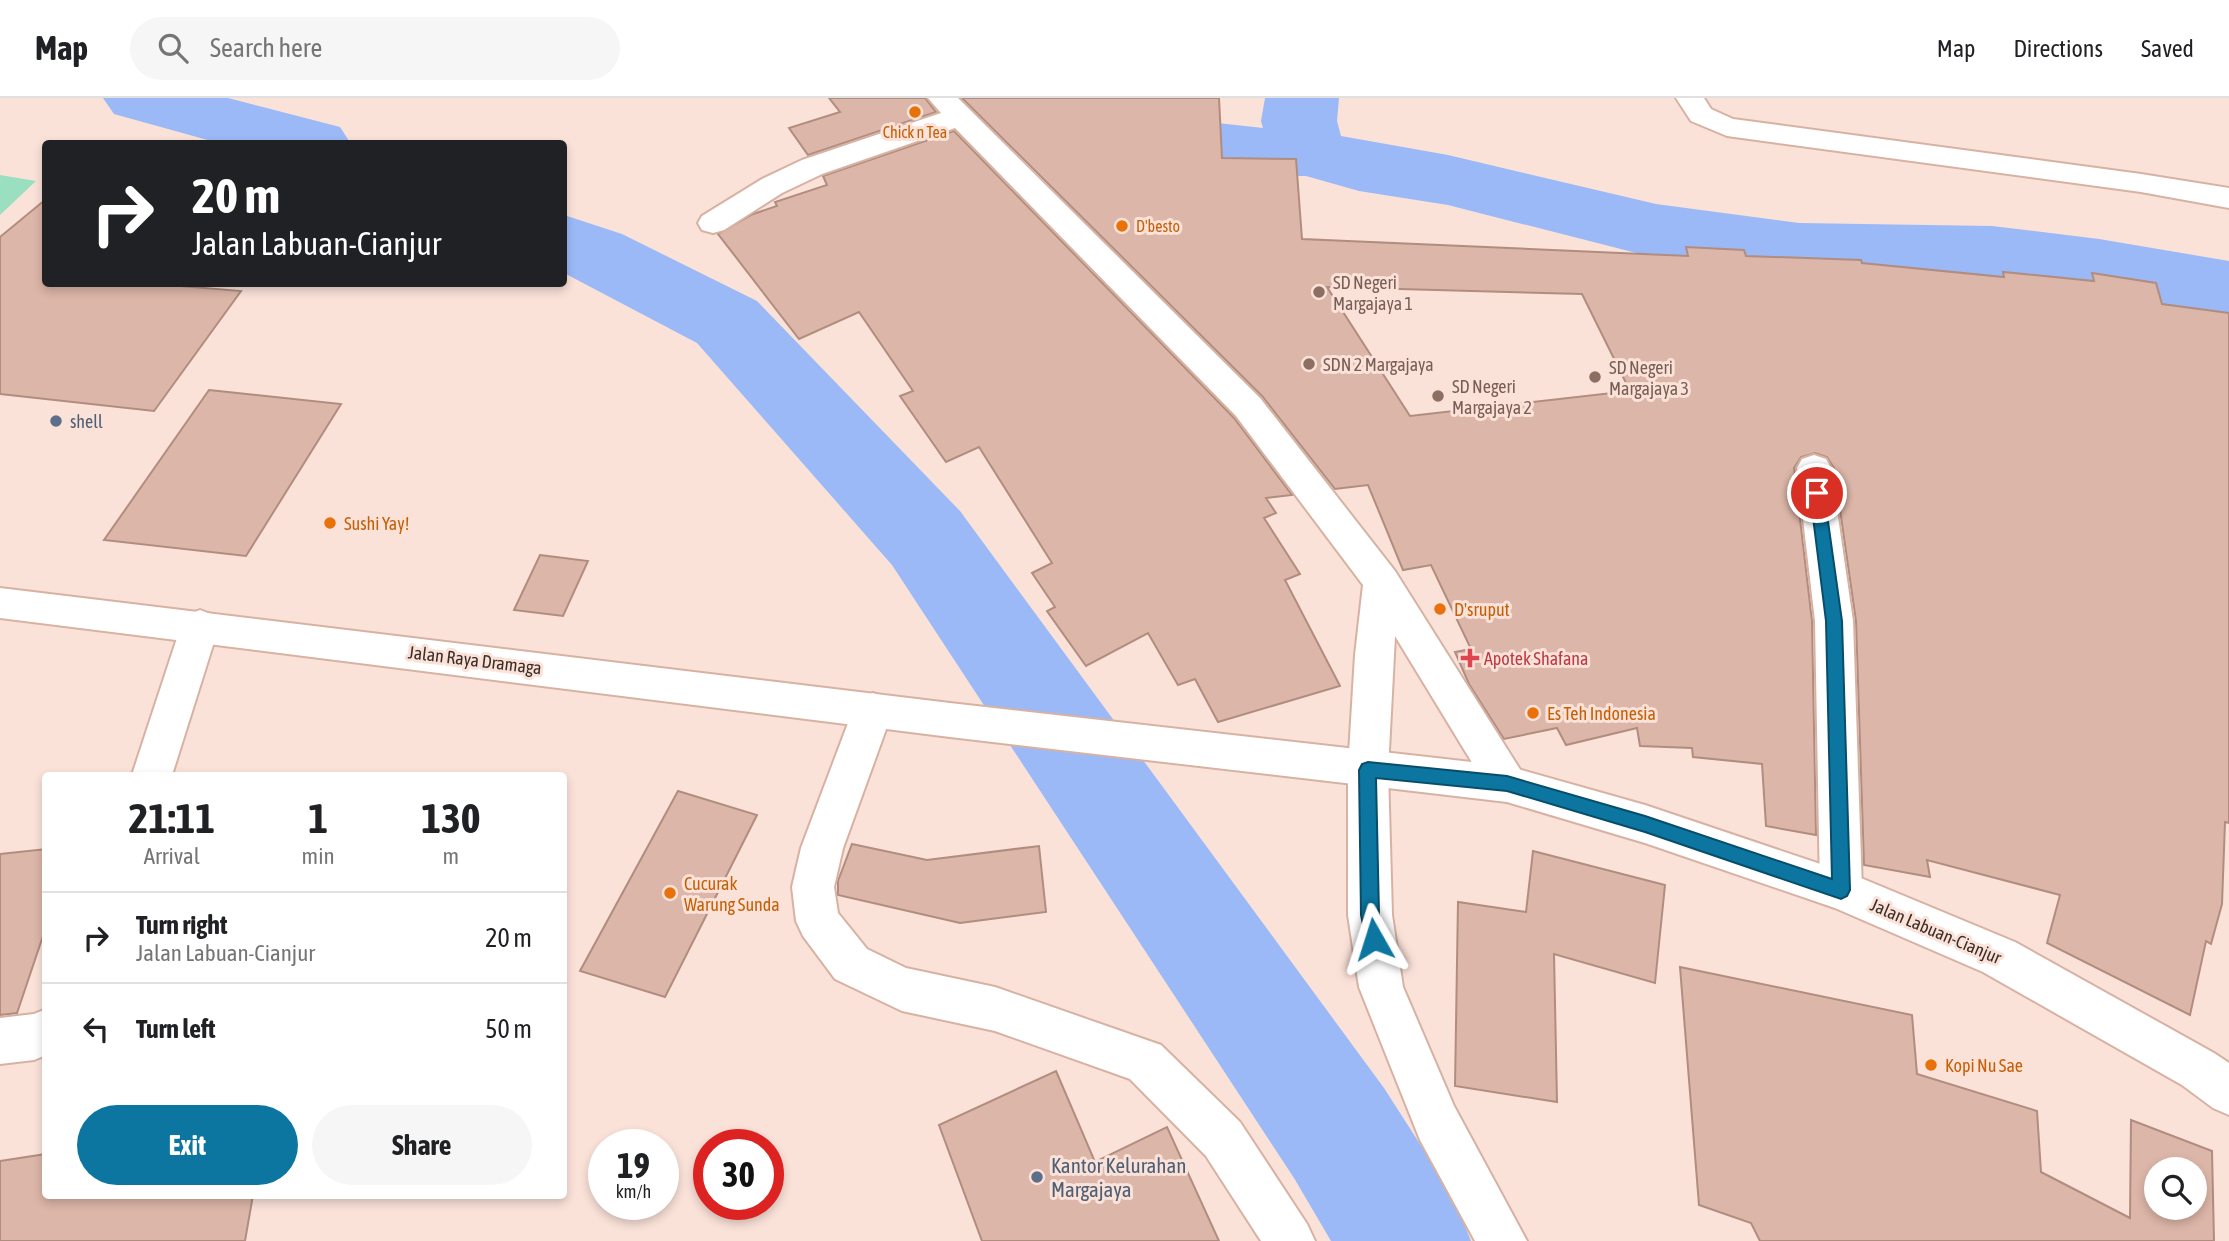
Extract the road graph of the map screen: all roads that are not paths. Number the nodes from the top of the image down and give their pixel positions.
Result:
1 (1690, 98) edge
2 (950, 107) edge
3 (2229, 198) edge
4 (712, 223) dead end
5 (1814, 467) dead end
6 (1382, 582) junction
7 (0, 603) edge
8 (200, 626) junction
9 (873, 710) junction
10 (1350, 766) junction
11 (153, 772) edge
12 (1507, 784) junction
13 (1841, 890) junction
14 (42, 1033) edge
15 (0, 1041) edge
16 (2229, 1092) edge
17 (1290, 1241) edge
18 (1503, 1241) edge

1 - 3 main road
2 - 4 main road
2 - 6 main road
5 - 13 main road
6 - 10 main road
6 - 12 main road
7 - 8 main road, Jalan Raya Dramaga
8 - 9 main road, Jalan Raya Dramaga
8 - 11 main road
9 - 10 main road, Jalan Raya Dramaga
9 - 17 main road
10 - 12 main road, Jalan Labuan-Cianjur
10 - 18 main road
12 - 13 main road, Jalan Labuan-Cianjur
13 - 16 main road, Jalan Labuan-Cianjur
14 - 15 main road

